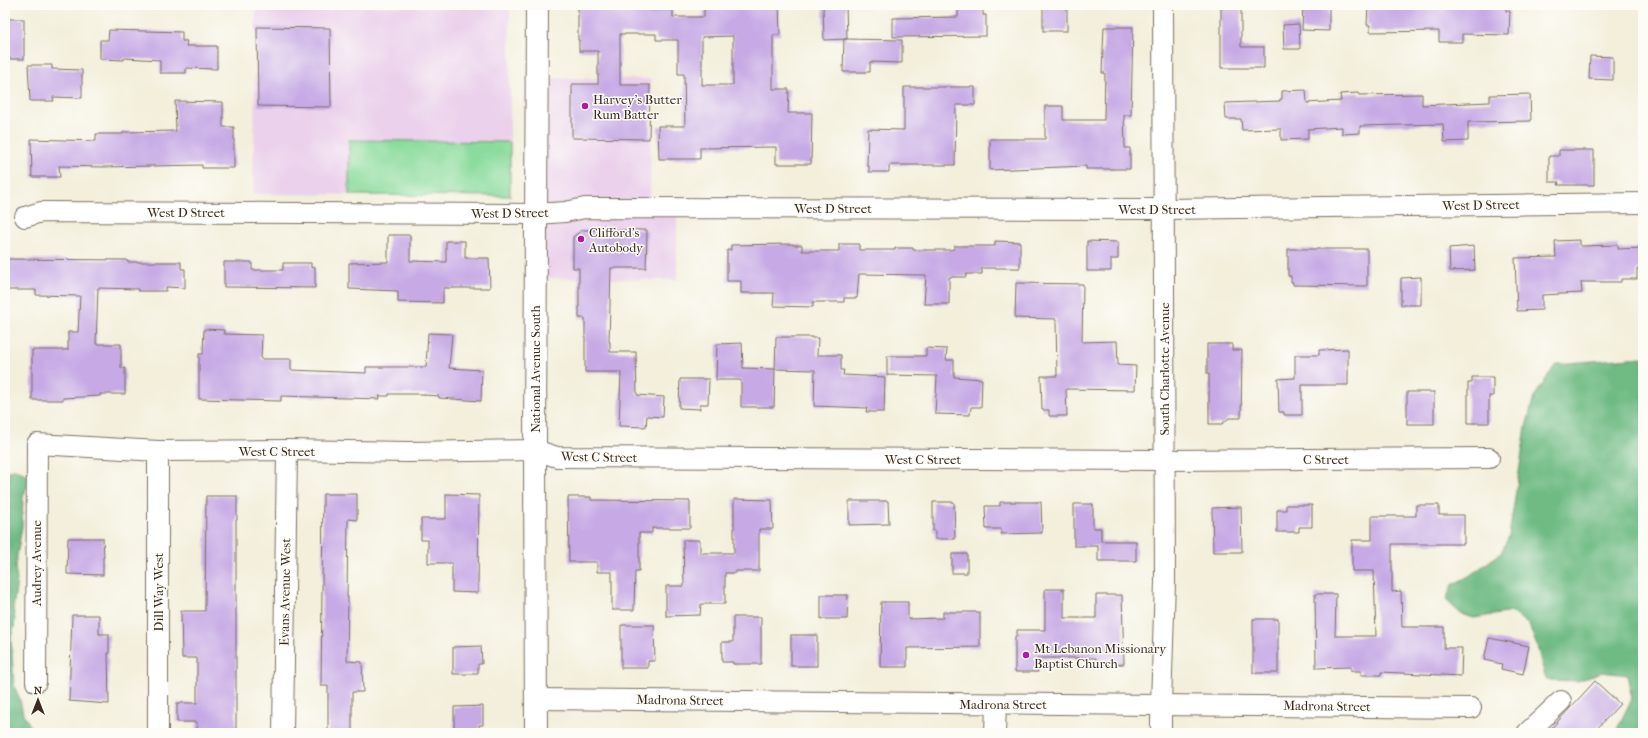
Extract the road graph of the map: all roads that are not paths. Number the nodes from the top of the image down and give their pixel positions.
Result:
1 (536, 5) edge
2 (1163, 5) edge
3 (1643, 203) edge
4 (1164, 209) junction
5 (536, 214) junction
6 (25, 218) dead end
7 (37, 444) joint
8 (287, 450) junction
9 (535, 450) junction
10 (158, 451) junction
11 (1489, 458) dead end
12 (1164, 460) junction
13 (36, 682) dead end
14 (536, 699) junction
15 (1561, 701) dead end
16 (996, 704) junction
17 (1161, 704) junction
18 (1471, 708) dead end
19 (158, 733) edge
20 (283, 733) edge
21 (536, 733) edge
22 (995, 733) edge
23 (1161, 733) edge
24 (1528, 733) edge

1 - 5 main road, National Avenue South
2 - 4 street, South Charlotte Avenue
3 - 4 street, West D Street
4 - 5 street, West D Street
4 - 12 street, South Charlotte Avenue
5 - 6 street, West D Street
5 - 9 main road, National Avenue South
7 - 10 street, West C Street
7 - 13 street, Audrey Avenue
8 - 9 street, West C Street
8 - 10 street, West C Street
8 - 20 street, Evans Avenue West
9 - 12 street, West C Street
9 - 14 main road, National Avenue South
10 - 19 street, Dill Way West
11 - 12 street, C Street
12 - 17 street, South Charlotte Avenue
14 - 16 street, Madrona Street
14 - 21 main road, National Avenue South
15 - 24 street
16 - 17 street, Madrona Street
16 - 22 street
17 - 18 street, Madrona Street
17 - 23 street, South Charlotte Avenue

